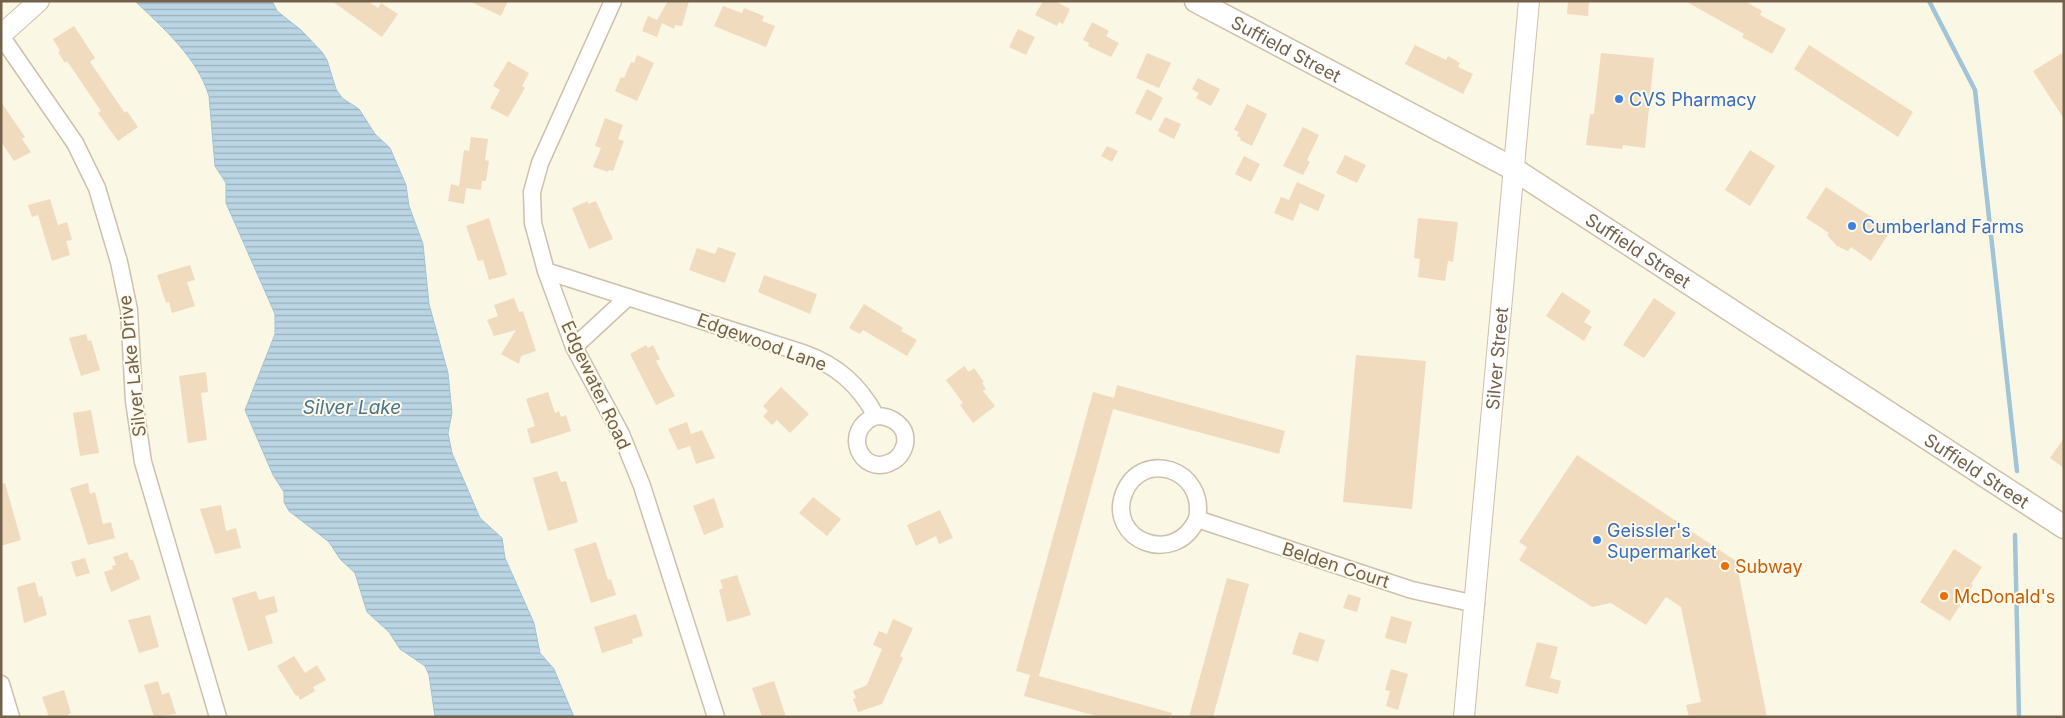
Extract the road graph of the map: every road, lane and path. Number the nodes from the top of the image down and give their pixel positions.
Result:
1 (39, 1) edge
2 (613, 1) edge
3 (1196, 1) edge
4 (1529, 1) edge
5 (1, 35) edge
6 (1512, 168) junction
7 (546, 271) junction
8 (628, 297) junction
9 (574, 347) junction
10 (876, 416) dead end
11 (1197, 519) junction
12 (2064, 527) edge
13 (1476, 604) junction
14 (1, 684) edge
15 (11, 717) edge
16 (218, 717) edge
17 (716, 717) edge
18 (1464, 717) edge

1 - 5 street
2 - 7 street, Edgewater Road
3 - 6 main road, Suffield Street
4 - 6 street, Silver Street
5 - 16 street, Silver Lake Drive
6 - 12 main road, Suffield Street
6 - 13 street, Silver Street
7 - 8 street, Edgewood Lane
7 - 9 street, Edgewater Road
8 - 9 street
8 - 10 street, Edgewood Lane
9 - 17 street, Edgewater Road
11 - 11 street
11 - 13 street, Belden Court
13 - 18 street, Silver Street
14 - 15 street

